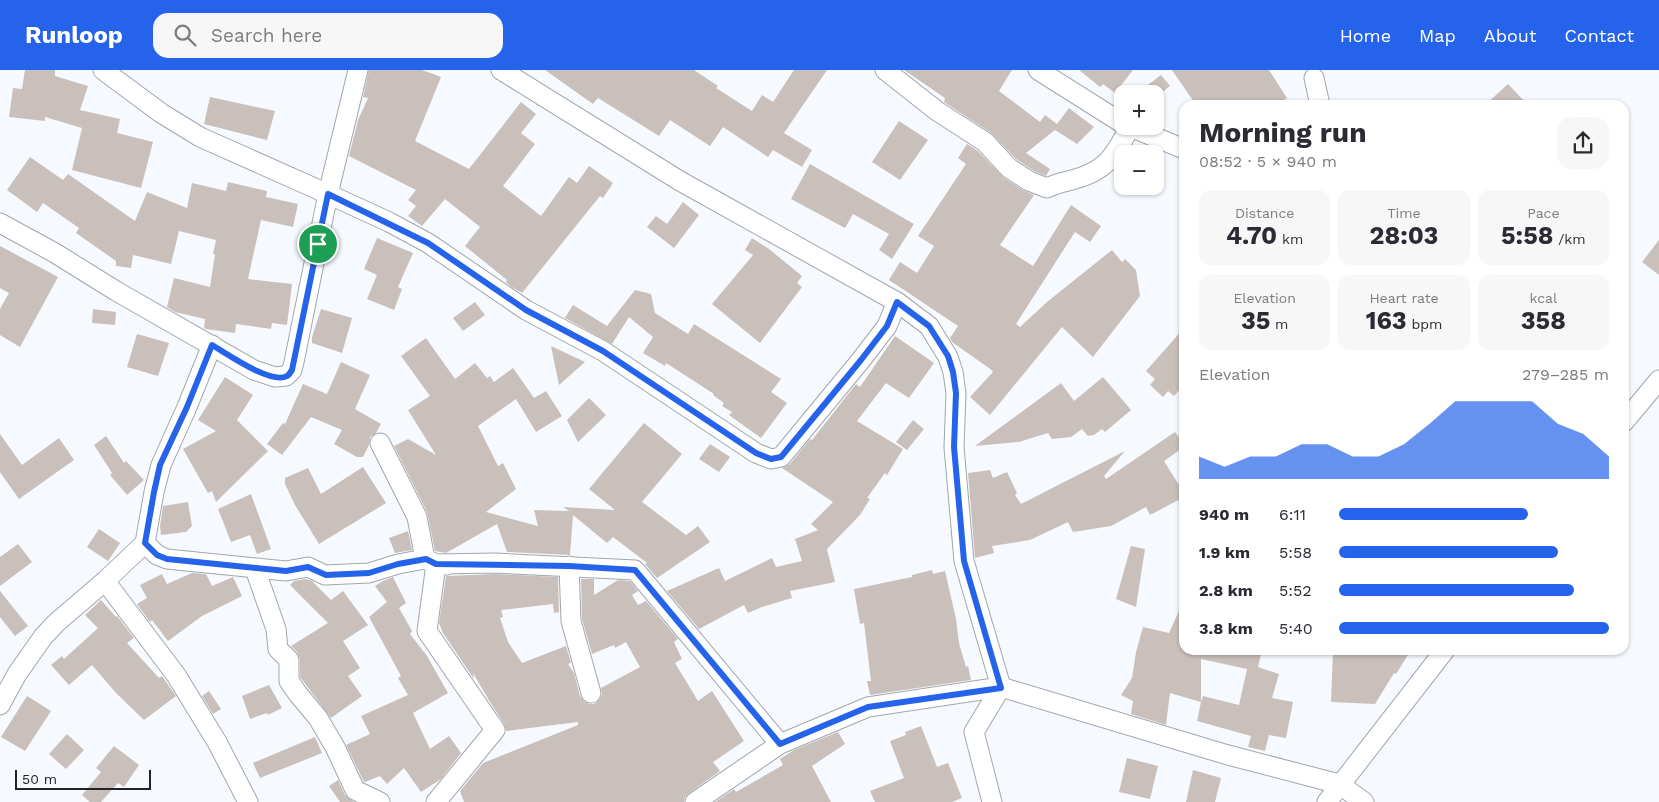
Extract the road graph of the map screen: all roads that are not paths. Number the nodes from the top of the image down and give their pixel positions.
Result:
1 (102, 70) edge
2 (358, 70) edge
3 (501, 70) edge
4 (885, 70) edge
5 (1038, 70) edge
6 (1314, 78) dead end
7 (1319, 100) edge
8 (1114, 117) edge
9 (1123, 135) edge
10 (1151, 135) edge
11 (1179, 147) edge
12 (328, 194) junction
13 (0, 223) edge
14 (897, 302) junction
15 (212, 345) junction
16 (1659, 380) edge
17 (1629, 414) edge
18 (380, 443) dead end
19 (145, 543) junction
20 (431, 562) junction
21 (569, 566) junction
22 (255, 569) junction
23 (105, 581) junction
24 (1441, 655) edge
25 (1001, 688) junction
26 (591, 693) dead end
27 (0, 705) edge
28 (780, 744) junction
29 (1340, 784) junction
30 (248, 802) edge
31 (380, 802) edge
32 (436, 802) edge
33 (695, 802) edge
34 (992, 802) edge
35 (1327, 802) edge
36 (1364, 802) edge

1 - 12 street
2 - 12 street
3 - 14 street
4 - 9 street
5 - 8 street
6 - 7 street
10 - 11 street
12 - 14 street
12 - 15 street
13 - 15 street
14 - 25 street
15 - 19 street
16 - 17 street
18 - 20 street
19 - 22 street
19 - 23 street
20 - 21 street
20 - 22 street
20 - 32 street
21 - 26 street
21 - 28 street
22 - 31 street
23 - 27 street
23 - 30 street
24 - 29 street
25 - 28 street
25 - 29 street
25 - 34 street
28 - 33 street
29 - 35 street
29 - 36 street

